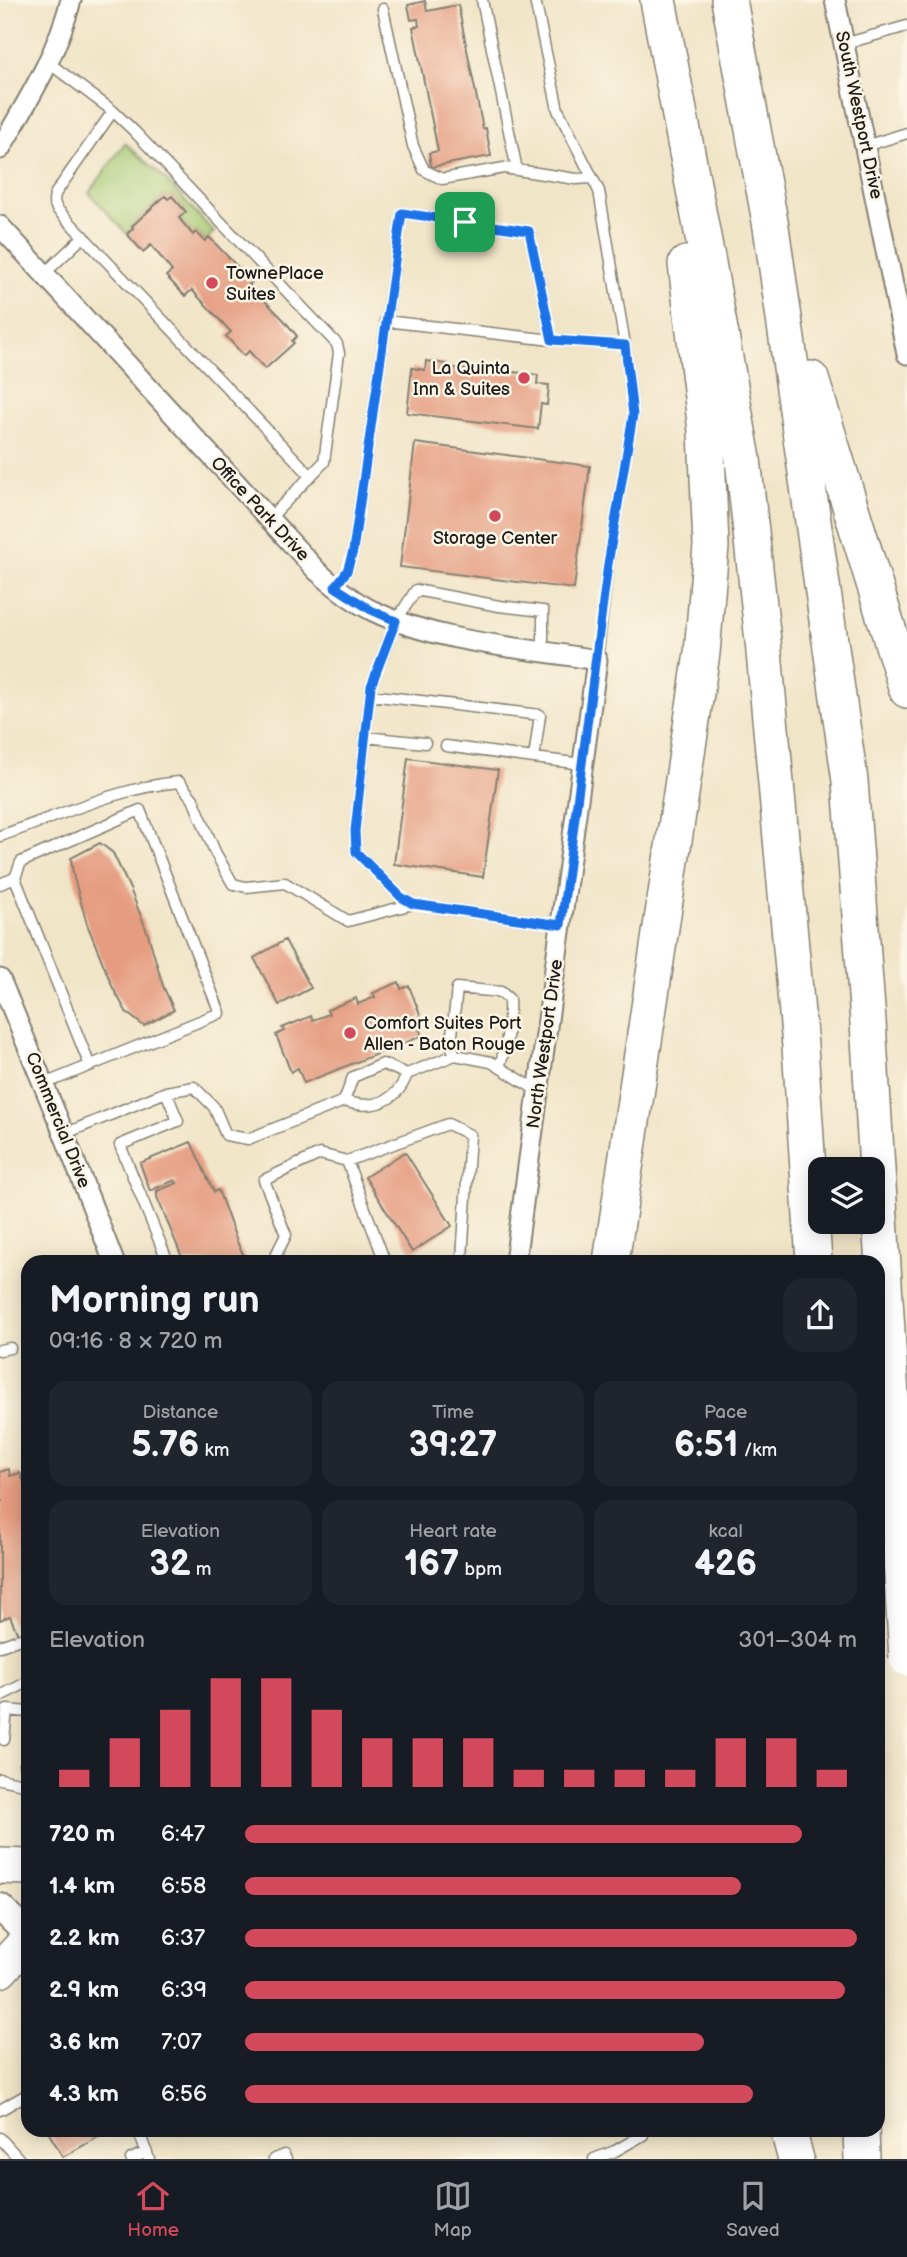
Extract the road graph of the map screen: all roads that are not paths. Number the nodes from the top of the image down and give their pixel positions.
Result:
1 (71, 0) edge
2 (482, 0) edge
3 (535, 0) edge
4 (657, 0) edge
5 (729, 0) edge
6 (835, 0) edge
7 (383, 9) dead end
8 (907, 26) edge
9 (844, 44) junction
10 (49, 63) junction
11 (113, 111) junction
12 (907, 133) edge
13 (865, 146) junction
14 (0, 149) edge
15 (517, 170) junction
16 (593, 178) junction
17 (0, 226) edge
18 (771, 227) junction
19 (83, 236) junction
20 (43, 275) junction
21 (386, 321) junction
22 (552, 340) junction
23 (625, 345) junction
24 (907, 355) edge
25 (311, 476) junction
26 (269, 519) junction
27 (335, 587) junction
28 (396, 621) junction
29 (543, 651) junction
30 (597, 660) junction
31 (907, 690) edge
32 (370, 695) junction
33 (365, 737) junction
34 (425, 743) dead end
35 (446, 746) dead end
36 (534, 758) junction
37 (583, 764) junction
38 (0, 836) edge
39 (15, 878) junction
40 (0, 884) edge
41 (413, 904) junction
42 (561, 925) junction
43 (0, 979) edge
44 (455, 1055) junction
45 (90, 1066) junction
46 (499, 1067) junction
47 (407, 1074) junction
48 (44, 1084) junction
49 (538, 1091) junction
50 (166, 1092) junction
51 (344, 1101) junction
52 (64, 1134) junction
53 (347, 1161) junction
54 (111, 1255) edge
55 (165, 1255) edge
56 (276, 1255) edge
57 (382, 1255) edge
58 (462, 1255) edge
59 (516, 1255) edge
60 (612, 1255) edge
61 (814, 1255) edge
62 (882, 1255) edge
63 (885, 1299) edge
64 (907, 1368) edge
65 (885, 1379) edge
66 (907, 1429) edge
67 (885, 1440) edge
68 (20, 1639) dead end
69 (0, 1646) edge
70 (907, 1658) edge
71 (21, 1686) edge
72 (0, 1696) edge
73 (3, 1707) edge
74 (21, 1711) edge
75 (4, 1740) dead end
76 (0, 1779) edge
77 (21, 1784) edge
78 (0, 1866) edge
79 (21, 1867) edge
80 (0, 1906) edge
81 (21, 1929) edge
82 (21, 1945) edge
83 (0, 1970) edge
84 (21, 2098) edge
85 (0, 2110) edge
86 (141, 2137) edge
87 (641, 2137) edge
88 (790, 2137) edge
89 (861, 2137) edge
90 (0, 2138) edge
91 (148, 2156) edge
92 (14, 2157) edge
93 (131, 2159) edge
94 (274, 2159) edge
95 (286, 2159) edge
96 (594, 2159) edge
97 (796, 2159) edge
98 (862, 2159) edge

1 - 10 street
2 - 15 lane
3 - 16 lane
4 - 60 highway
4 - 61 highway
5 - 18 highway
6 - 9 street, South Westport Drive
7 - 15 lane
8 - 9 lane
9 - 13 street, South Westport Drive
10 - 11 lane
10 - 14 street
11 - 19 lane
11 - 25 lane
12 - 13 lane
13 - 24 street, South Westport Drive
15 - 16 lane
16 - 23 lane
17 - 20 street, Office Park Drive
18 - 31 highway
18 - 62 highway, bridge
19 - 20 lane
19 - 25 lane
20 - 26 street, Office Park Drive
21 - 22 lane
21 - 22 lane
21 - 27 lane
22 - 23 lane
23 - 30 lane
25 - 26 lane
26 - 27 street, Office Park Drive
27 - 28 street, Office Park Drive
28 - 29 street, Office Park Drive
28 - 29 lane
28 - 32 lane
29 - 30 street, Office Park Drive
30 - 37 street, North Westport Drive
32 - 33 lane
32 - 36 lane
33 - 34 lane
33 - 41 lane
35 - 36 lane
36 - 37 lane
37 - 42 street, North Westport Drive
38 - 41 lane
39 - 40 lane
39 - 45 lane
39 - 45 lane
41 - 42 lane
42 - 49 street, North Westport Drive
43 - 48 street, Commercial Drive
44 - 46 lane
44 - 46 lane
44 - 47 lane
45 - 48 lane
46 - 49 lane
47 - 51 lane
47 - 51 lane
48 - 52 street, Commercial Drive
49 - 59 street, North Westport Drive
50 - 51 lane
50 - 52 lane
50 - 55 lane
52 - 54 street, Commercial Drive
53 - 56 lane
53 - 57 lane
53 - 58 lane
63 - 70 highway, bridge
64 - 65 highway
66 - 67 highway
68 - 69 lane
71 - 72 lane
73 - 74 lane
73 - 75 lane
76 - 77 lane
78 - 79 highway
80 - 81 main road
82 - 83 highway
84 - 85 lane
86 - 91 lane
87 - 96 lane
88 - 97 highway
89 - 98 highway
90 - 92 lane
91 - 93 lane
94 - 95 lane

